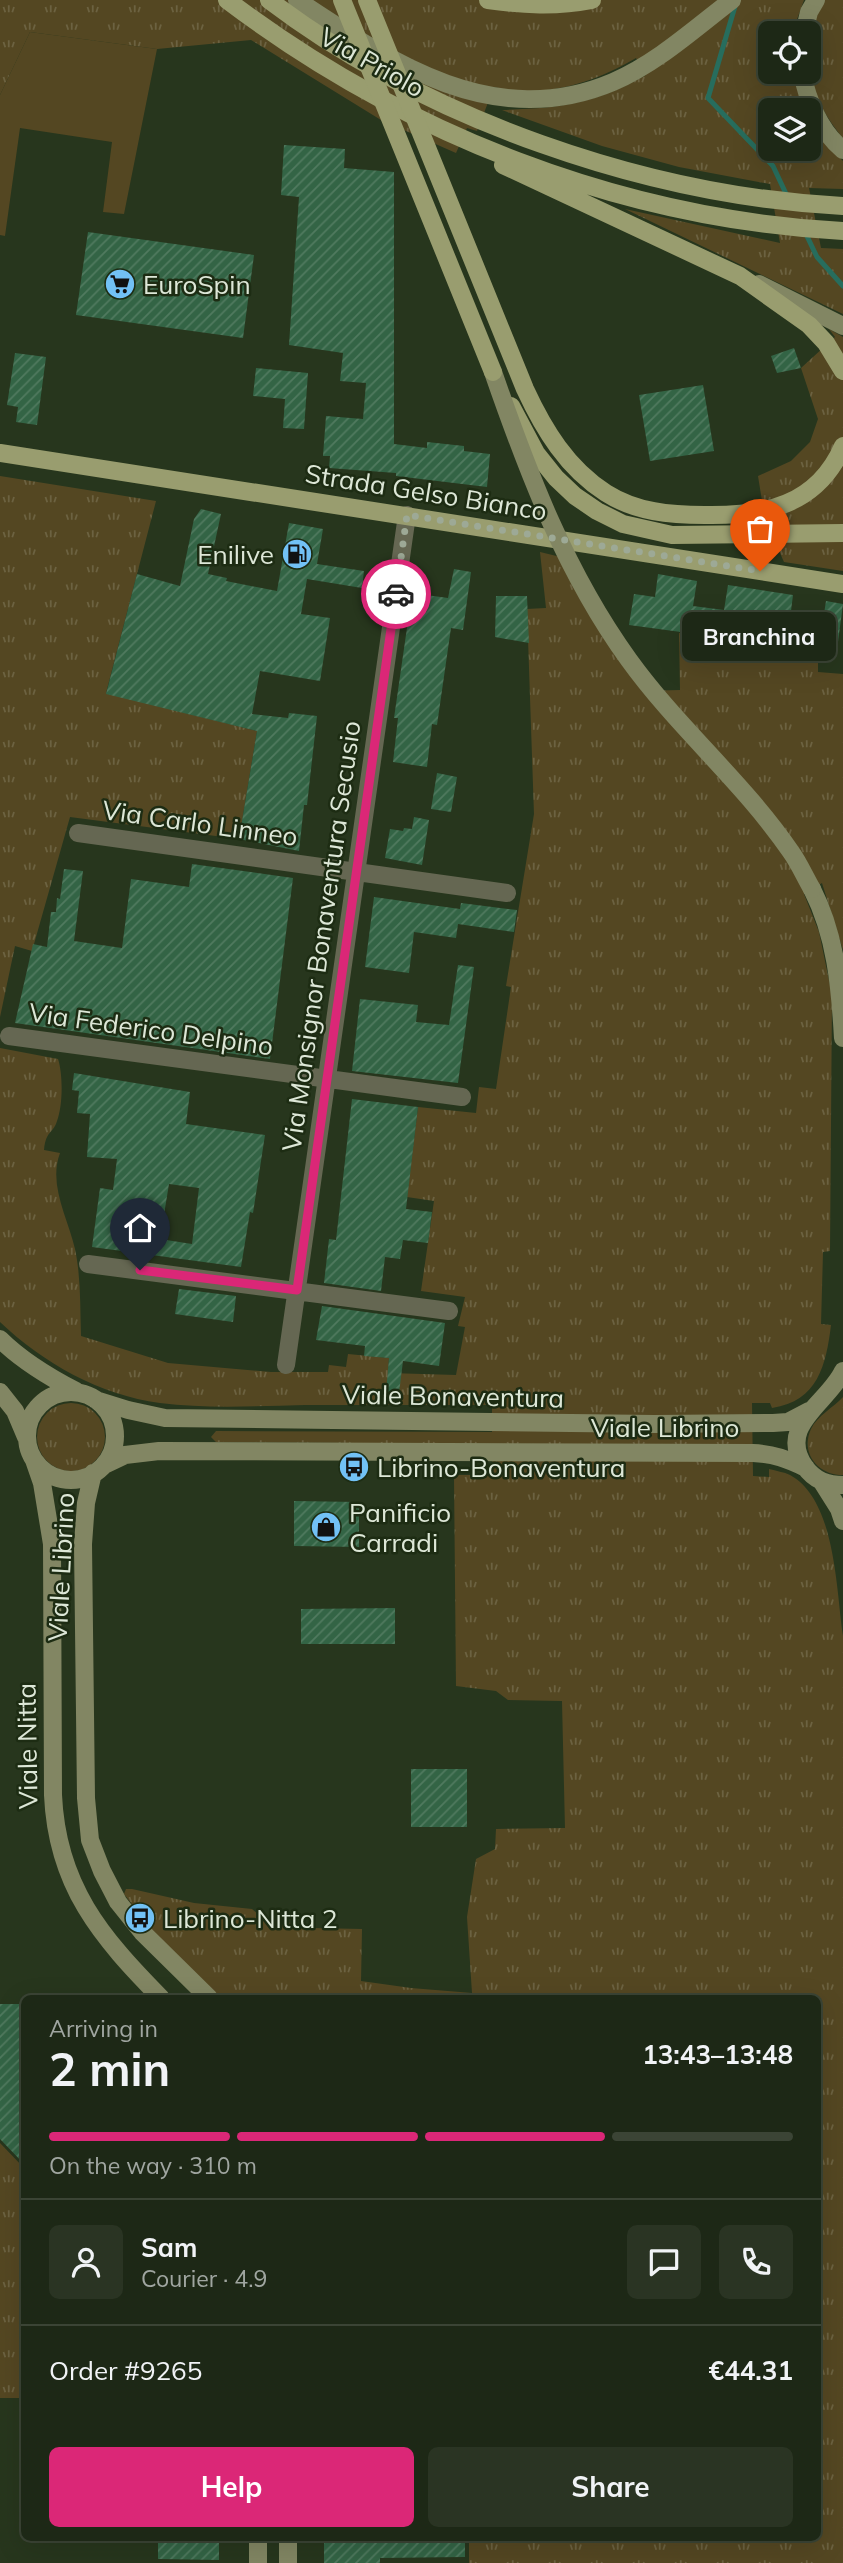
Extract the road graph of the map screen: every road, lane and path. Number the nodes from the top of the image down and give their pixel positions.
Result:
1 (227, 0) edge
2 (269, 0) edge
3 (297, 0) edge
4 (342, 0) edge
5 (367, 0) edge
6 (488, 0) edge
7 (592, 0) edge
8 (732, 0) edge
9 (816, 0) edge
10 (807, 21) edge
11 (804, 84) edge
12 (462, 139) junction
13 (843, 150) edge
14 (843, 206) edge
15 (843, 231) edge
16 (740, 275) junction
17 (843, 326) edge
18 (843, 371) edge
19 (493, 372) junction
20 (843, 446) edge
21 (0, 453) edge
22 (407, 515) junction
23 (843, 533) edge
24 (843, 584) edge
25 (78, 833) dead end
26 (356, 872) junction
27 (507, 892) dead end
28 (9, 1036) dead end
29 (843, 1038) edge
30 (327, 1080) junction
31 (462, 1097) dead end
32 (88, 1264) dead end
33 (297, 1290) junction
34 (449, 1311) dead end
35 (0, 1339) edge
36 (286, 1364) dead end
37 (843, 1371) edge
38 (0, 1392) edge
39 (88, 1396) junction
40 (810, 1411) junction
41 (27, 1438) junction
42 (34, 1460) junction
43 (806, 1468) junction
44 (98, 1469) junction
45 (822, 1482) junction
46 (843, 1485) edge
47 (843, 1521) edge
48 (158, 1995) edge
49 (206, 1995) edge
50 (258, 2541) edge
51 (288, 2541) edge
52 (258, 2563) edge
53 (288, 2563) edge

1 - 12 main road, Via Priolo, bridge
2 - 14 main road, Via Priolo, bridge
3 - 8 main road, bridge
4 - 19 main road, bridge
5 - 20 main road, bridge
6 - 7 main road
9 - 10 main road
11 - 13 main road
12 - 15 main road
12 - 16 main road
16 - 17 main road
16 - 18 main road
19 - 23 main road, bridge
19 - 29 main road, bridge
21 - 22 main road, Strada Gelso Bianco
22 - 24 main road, Strada Gelso Bianco
22 - 26 street, Via Monsignor Bonaventura Secusio
25 - 26 street, Via Carlo Linneo
26 - 27 street, Via Carlo Linneo
26 - 30 street, Via Monsignor Bonaventura Secusio
28 - 30 street, Via Federico Delpino
30 - 31 street, Via Federico Delpino
30 - 33 street, Via Monsignor Bonaventura Secusio
32 - 33 street
33 - 34 street
33 - 36 street, Via Monsignor Bonaventura Secusio
35 - 39 main road, Viale Bonaventura
37 - 40 main road
38 - 41 main road
39 - 40 main road, Viale Bonaventura
39 - 41 main road
39 - 44 main road
40 - 43 main road
41 - 42 main road
42 - 44 main road
42 - 48 main road, Viale Nitta
43 - 44 main road, Viale Librino
43 - 45 main road, Viale Librino
44 - 49 main road, Viale Librino
45 - 46 main road
45 - 47 main road
50 - 52 main road
51 - 53 main road

